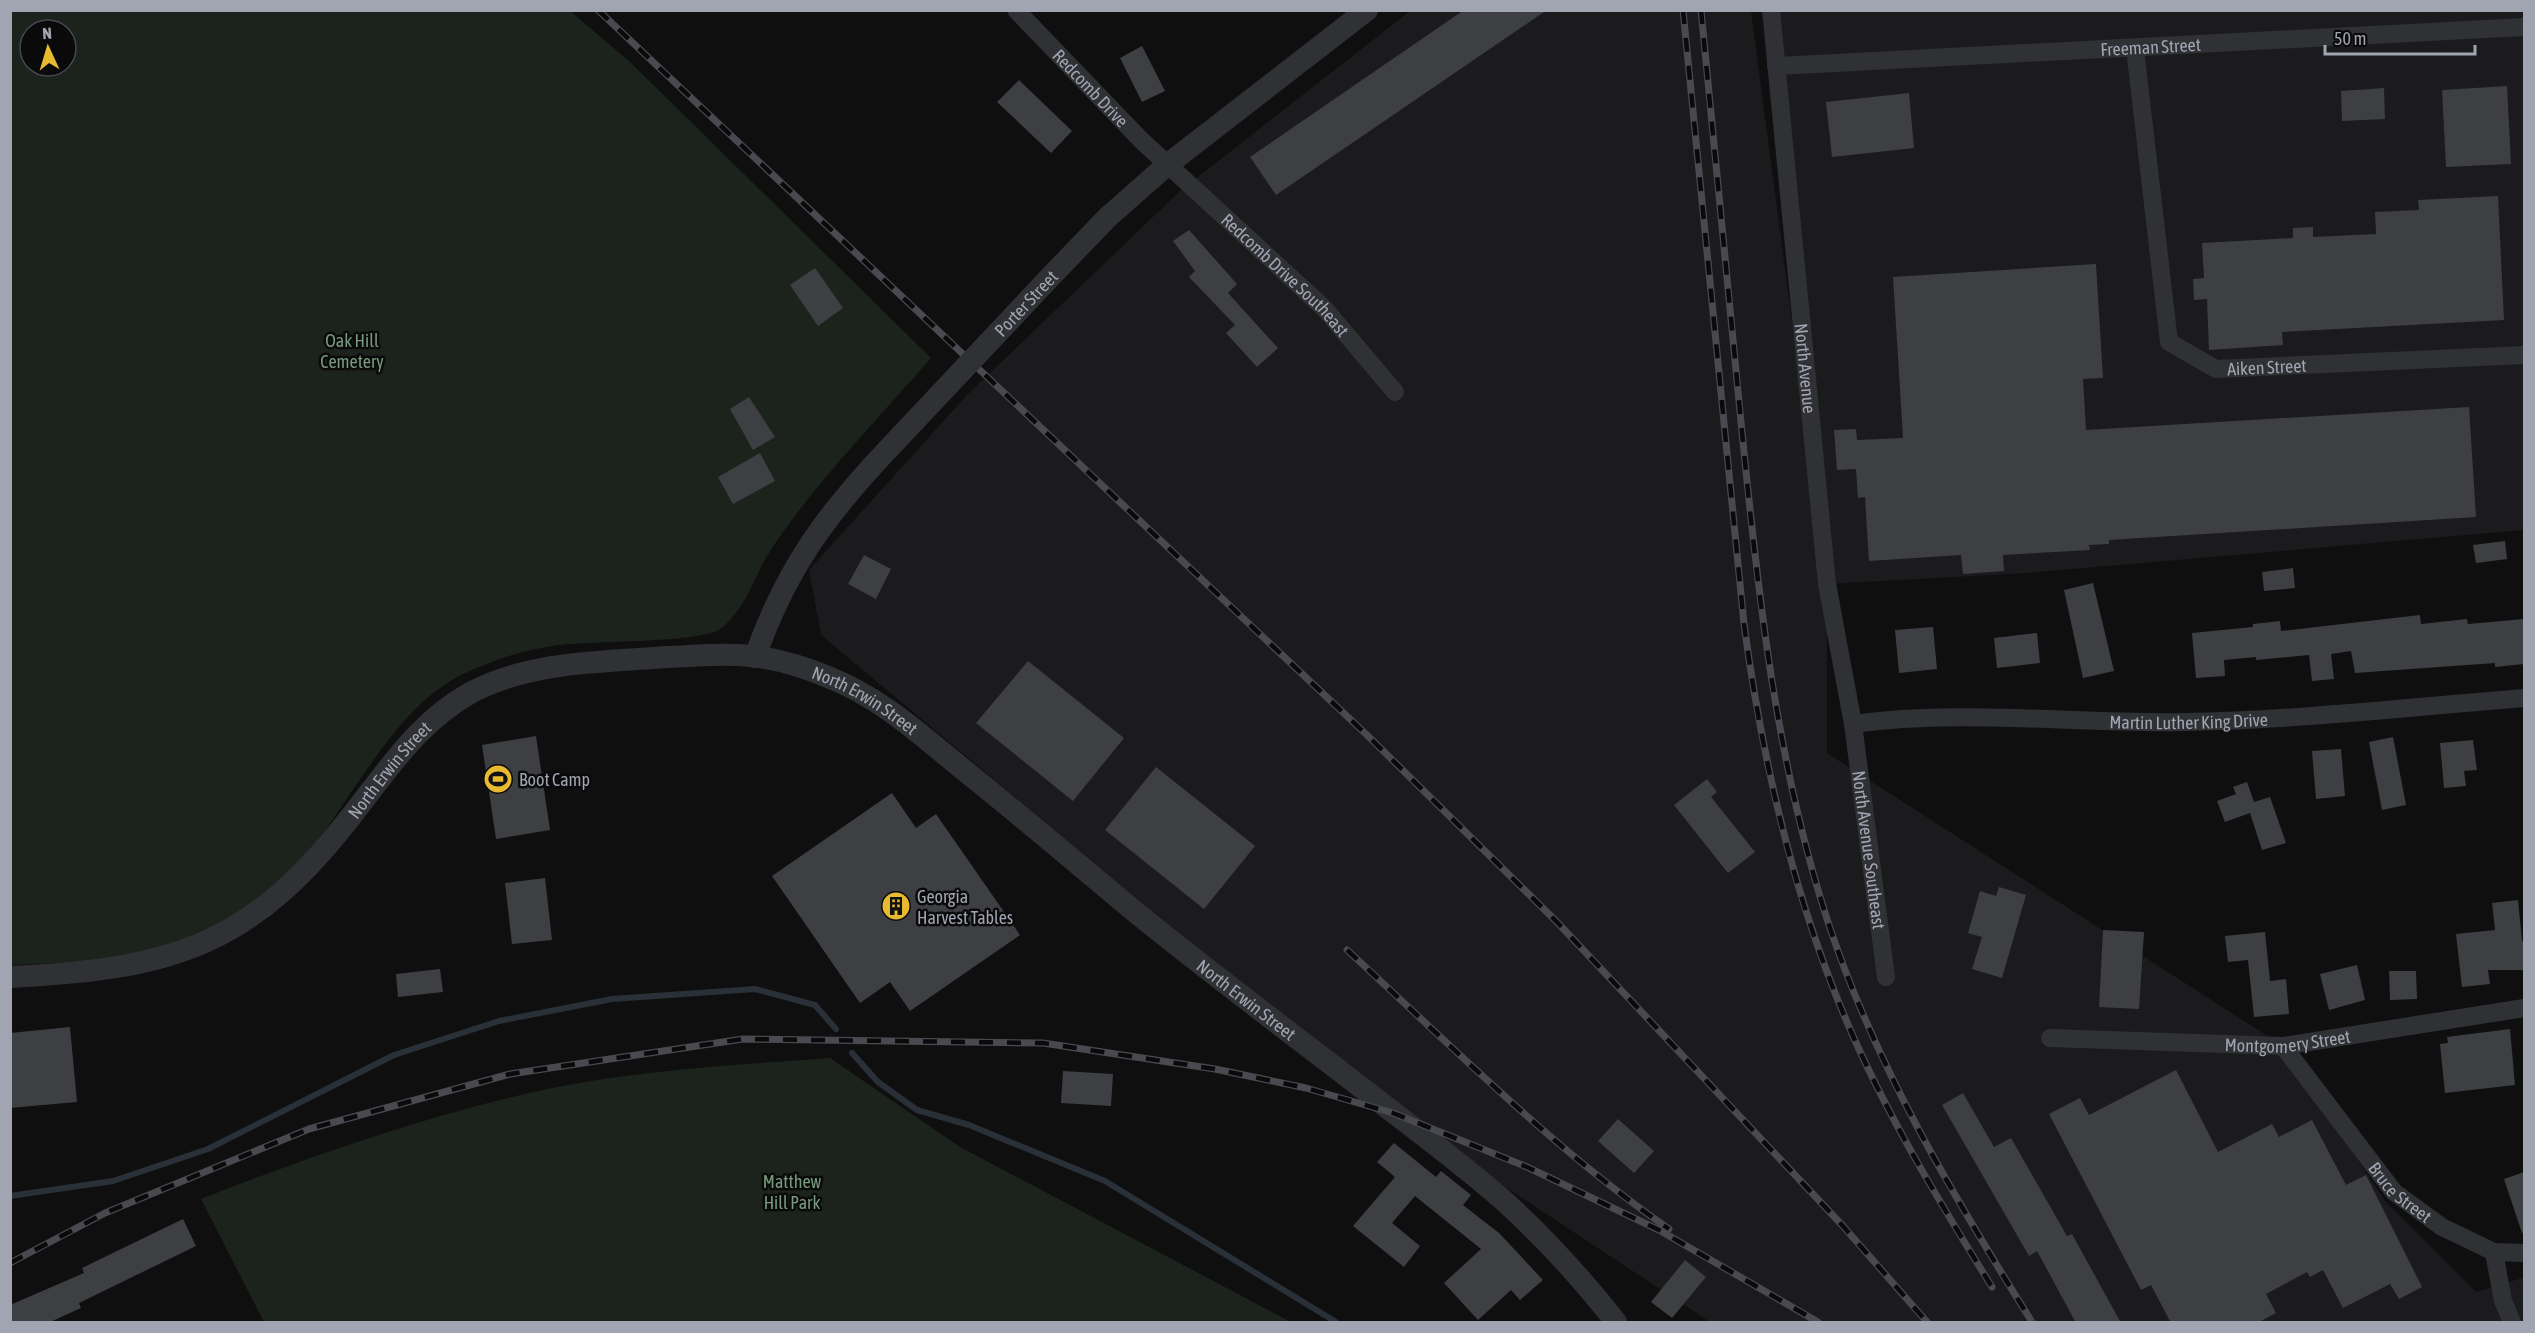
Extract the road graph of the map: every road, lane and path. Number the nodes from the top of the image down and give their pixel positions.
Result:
1 (1016, 10) edge
2 (1367, 10) edge
3 (1770, 10) edge
4 (2524, 27) edge
5 (2135, 49) junction
6 (1776, 66) junction
7 (1167, 165) junction
8 (2524, 355) edge
9 (1395, 392) dead end
10 (755, 657) junction
11 (2524, 698) edge
12 (1853, 724) junction
13 (10, 977) edge
14 (1886, 977) dead end
15 (2524, 1008) edge
16 (2050, 1038) dead end
17 (2283, 1046) junction
18 (2494, 1252) junction
19 (2524, 1253) edge
20 (1616, 1323) edge
21 (2512, 1323) edge

1 - 7 street, Redcomb Drive
2 - 7 street, Porter Street
3 - 6 street, North Avenue
4 - 5 street, Freeman Street
5 - 6 street, Freeman Street
5 - 8 street, Aiken Street
6 - 12 street, North Avenue
7 - 9 street, Redcomb Drive Southeast
7 - 10 street, Porter Street, bridge
10 - 13 street, North Erwin Street
10 - 20 street, North Erwin Street
11 - 12 street, Martin Luther King Drive
12 - 14 street, North Avenue Southeast
15 - 17 street, Montgomery Street
16 - 17 street, Montgomery Street
17 - 18 street, Bruce Street
18 - 19 street
18 - 21 street

